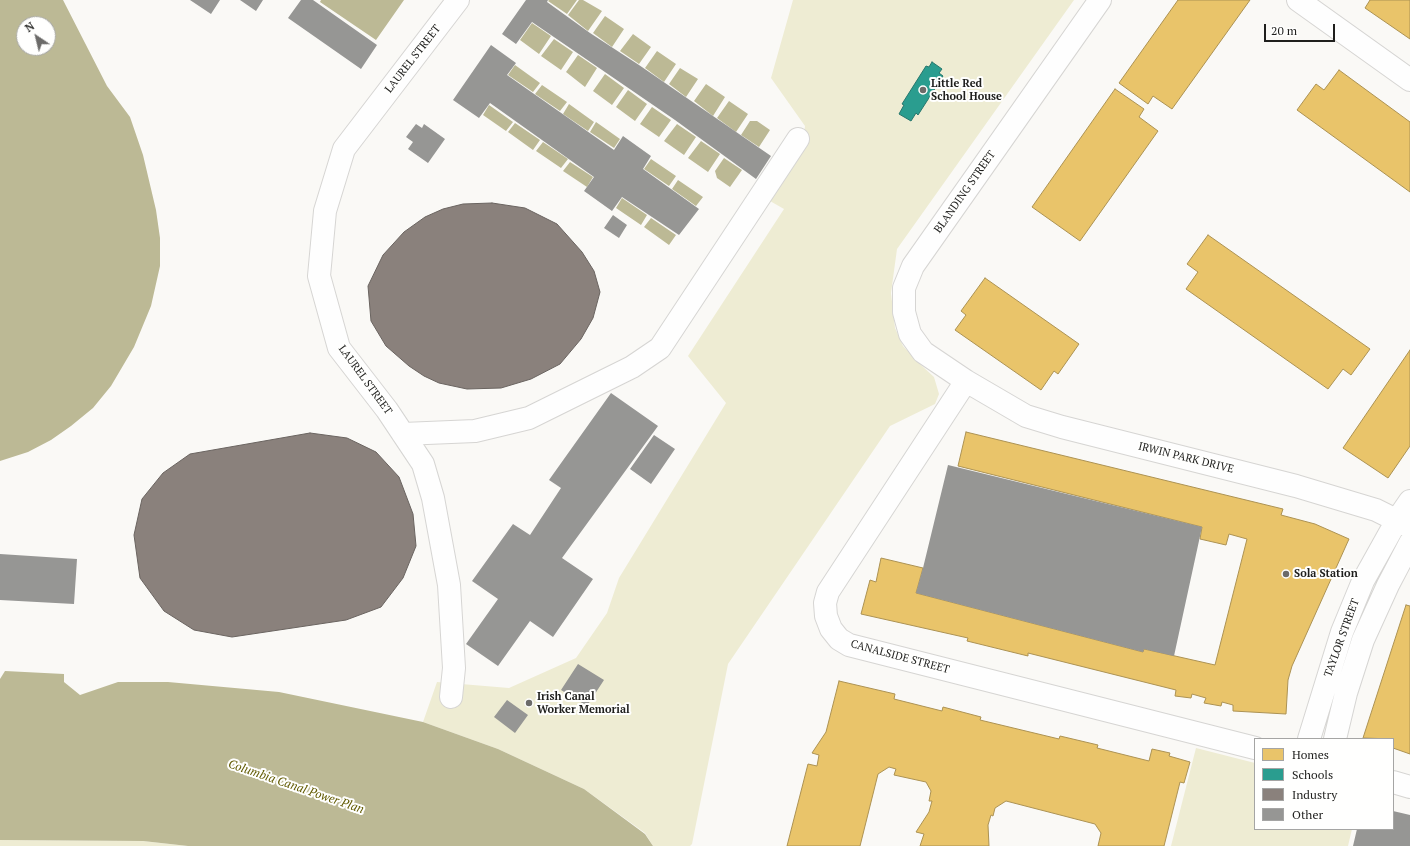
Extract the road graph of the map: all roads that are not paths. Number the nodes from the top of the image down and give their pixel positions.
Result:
1 (458, 0) edge
2 (1100, 0) edge
3 (1298, 0) edge
4 (1410, 80) edge
5 (798, 139) dead end
6 (966, 381) junction
7 (403, 434) junction
8 (1410, 501) edge
9 (1403, 524) edge
10 (1410, 543) edge
11 (451, 696) dead end
12 (1309, 738) edge
13 (1335, 738) edge
14 (1254, 748) edge
15 (1394, 782) edge
16 (1410, 787) edge

1 - 7 street, LAUREL STREET
2 - 6 street, BLANDING STREET
3 - 4 street
5 - 7 street
6 - 9 street, IRWIN PARK DRIVE
6 - 14 street, CANALSIDE STREET
7 - 11 street, LAUREL STREET
8 - 9 street, TAYLOR STREET
9 - 12 street, TAYLOR STREET
10 - 13 street, TAYLOR STREET
15 - 16 street

